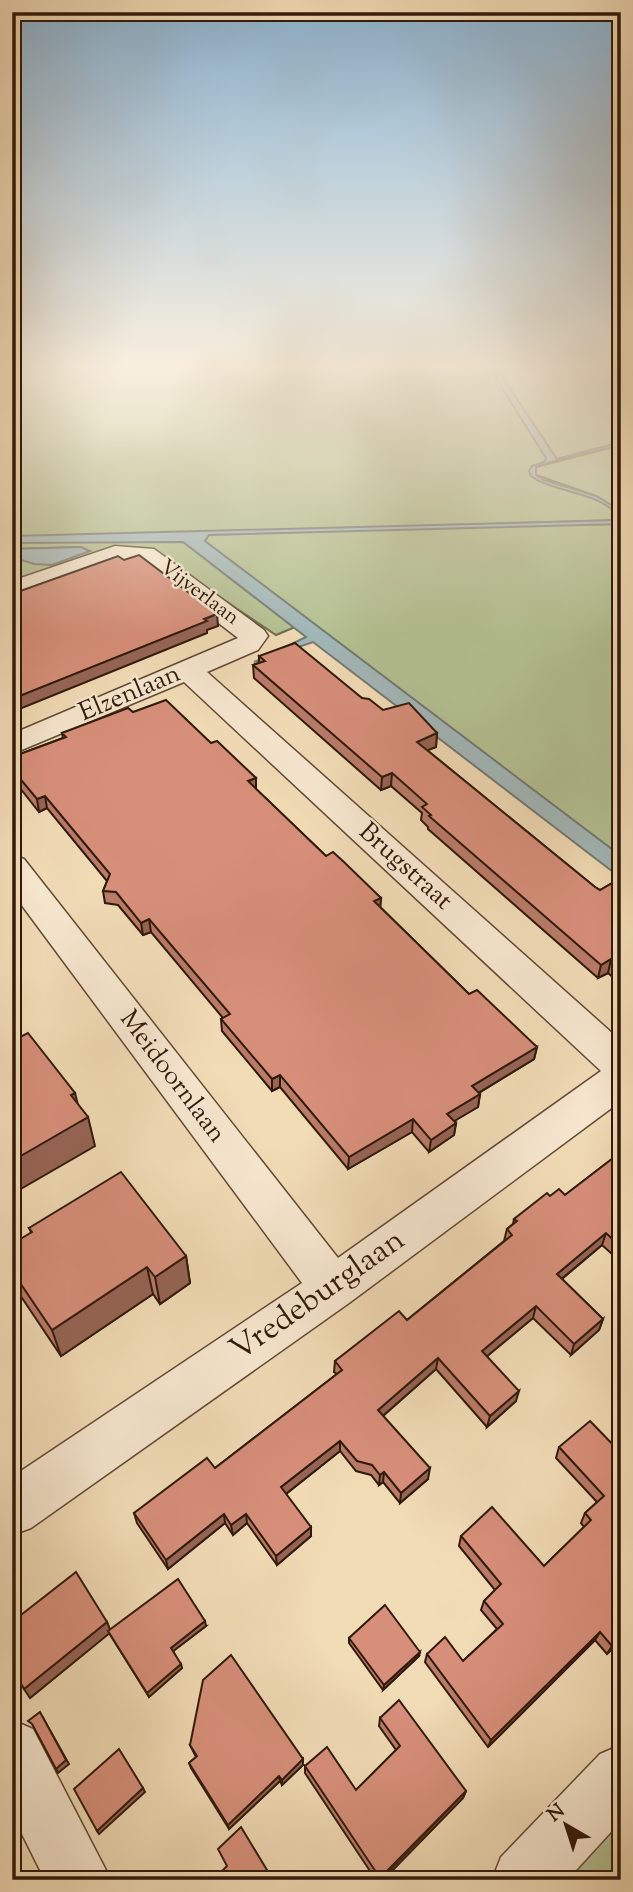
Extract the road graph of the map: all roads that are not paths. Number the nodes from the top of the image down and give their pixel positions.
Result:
1 (12, 590) edge
2 (248, 644) joint
3 (188, 670) junction
4 (12, 745) edge
5 (12, 867) edge
6 (621, 1065) edge
7 (621, 1079) edge
8 (333, 1288) junction
9 (12, 1509) edge
10 (12, 1750) edge
11 (621, 1775) edge
12 (79, 1880) edge
13 (524, 1880) edge

1 - 2 street, Vijverlaan
2 - 3 street, Elzenlaan
3 - 4 street, Elzenlaan
3 - 6 street, Brugstraat
5 - 8 street, Meidoornlaan
7 - 8 street, Vredeburglaan
8 - 9 street, Vredeburglaan
10 - 12 street
11 - 13 street

